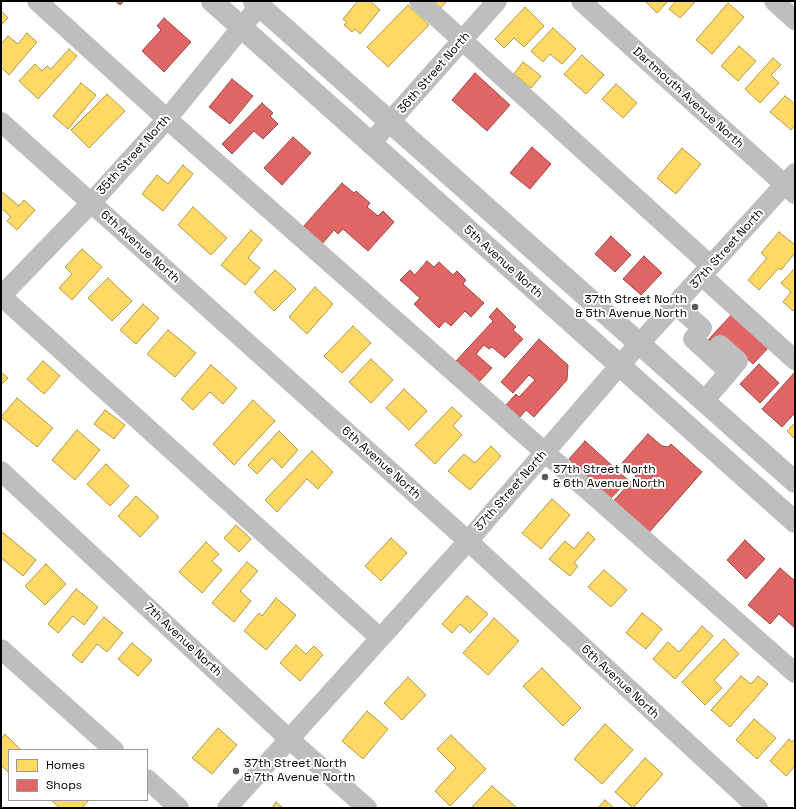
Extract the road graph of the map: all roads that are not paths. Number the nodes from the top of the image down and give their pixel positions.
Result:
1 (37, 1) edge
2 (212, 1) edge
3 (419, 1) edge
4 (497, 1) edge
5 (581, 1) edge
6 (774, 1) edge
7 (256, 4) edge
8 (795, 20) edge
9 (241, 27) junction
10 (462, 40) junction
11 (167, 118) junction
12 (1, 122) edge
13 (390, 122) junction
14 (370, 144) junction
15 (792, 184) edge
16 (91, 203) junction
17 (707, 271) junction
18 (1, 296) edge
19 (676, 305) junction
20 (711, 337) junction
21 (640, 343) junction
22 (795, 360) edge
23 (620, 365) junction
24 (729, 372) junction
25 (704, 401) junction
26 (545, 452) junction
27 (1, 471) edge
28 (795, 482) edge
29 (795, 522) edge
30 (468, 542) junction
31 (380, 638) junction
32 (1, 649) edge
33 (795, 673) edge
34 (290, 739) junction
35 (113, 749) edge
36 (148, 780) edge
37 (179, 808) edge
38 (227, 808) edge
39 (367, 808) edge
40 (758, 808) edge

1 - 11 street
2 - 9 main road, 5th Avenue North
3 - 10 street
4 - 10 street, 36th Street North
5 - 15 street, Dartmouth Avenue North
6 - 8 street
7 - 9 street, 35th Street North
7 - 13 main road
9 - 11 street, 35th Street North
9 - 14 main road, 5th Avenue North
10 - 13 street, 36th Street North
10 - 17 street
11 - 16 street, 35th Street North
11 - 26 street
12 - 16 street, 6th Avenue North
13 - 14 street, 36th Street North
13 - 21 main road
14 - 23 main road, 5th Avenue North
15 - 17 street, 37th Street North
16 - 18 street, 35th Street North
16 - 30 street, 6th Avenue North
17 - 19 street, 37th Street North
17 - 22 street
18 - 31 street
19 - 20 street
19 - 21 street, 37th Street North
20 - 24 street
20 - 24 street
21 - 23 street, 37th Street North
21 - 25 main road
23 - 26 street, 37th Street North
23 - 29 main road, 5th Avenue North
24 - 25 street
25 - 28 main road
26 - 30 street, 37th Street North
26 - 33 street
27 - 34 street, 7th Avenue North
30 - 31 street, 37th Street North
30 - 40 street, 6th Avenue North
31 - 34 street, 37th Street North
32 - 35 street
34 - 38 street, 37th Street North
34 - 39 street, 7th Avenue North
36 - 37 street

